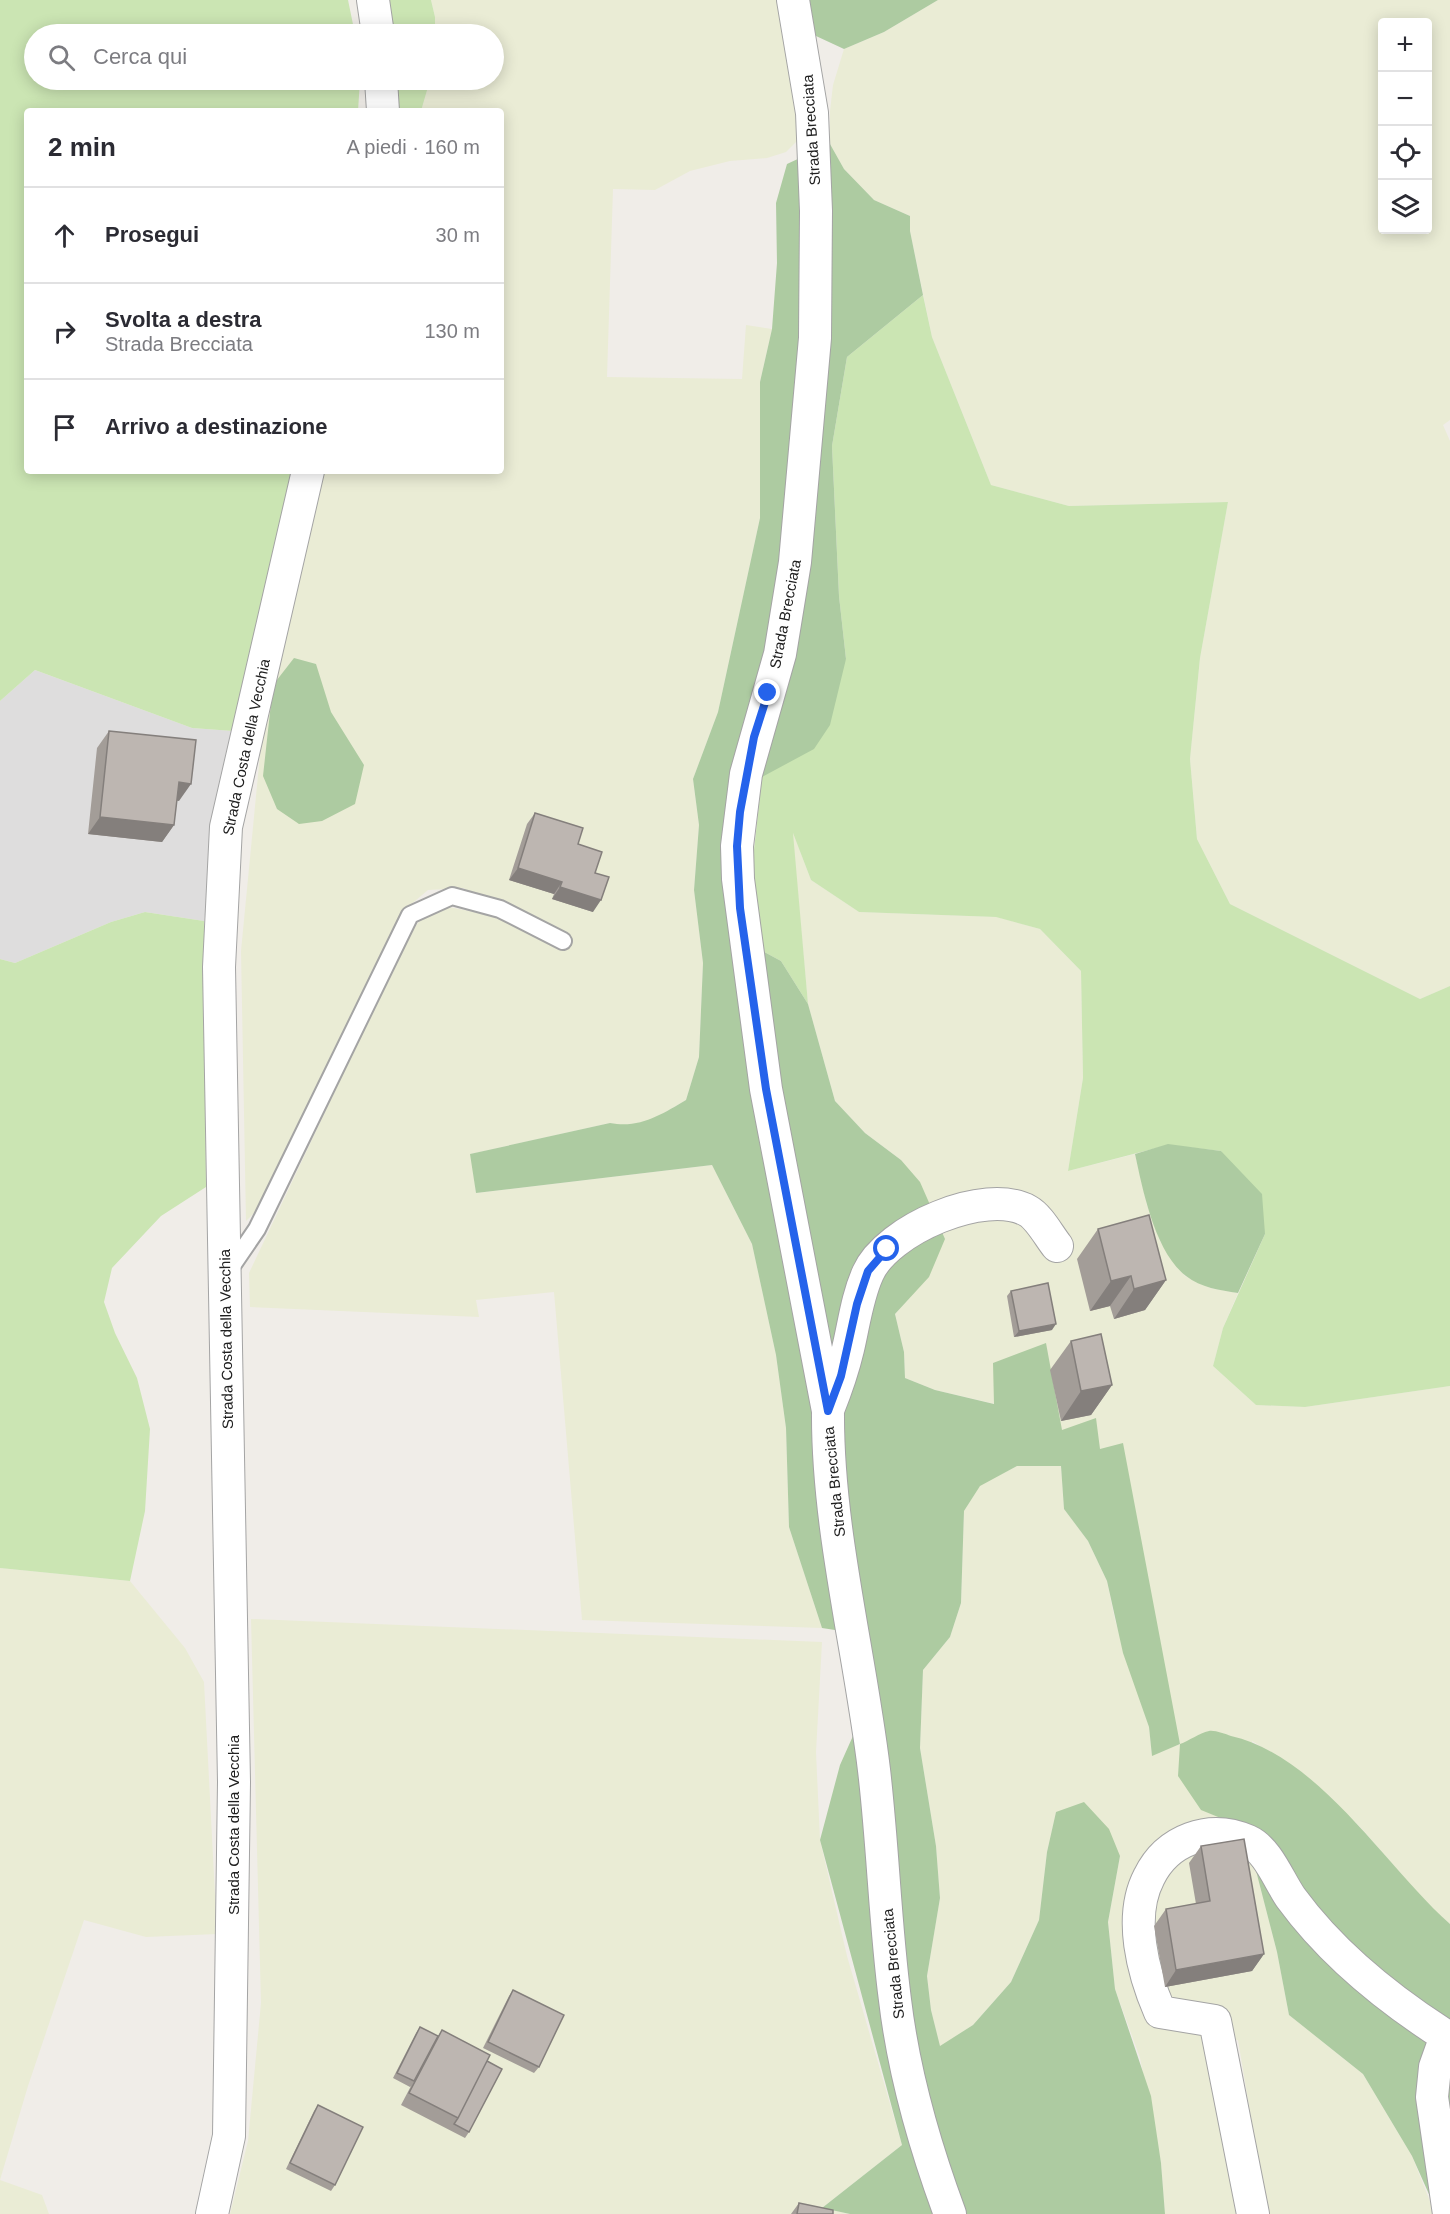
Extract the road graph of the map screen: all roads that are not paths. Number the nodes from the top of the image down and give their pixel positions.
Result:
1 (373, 0) edge
2 (793, 0) edge
3 (377, 24) edge
4 (382, 90) edge
5 (383, 108) edge
6 (307, 474) edge
7 (563, 941) dead end
8 (1057, 1246) dead end
9 (225, 1277) junction
10 (828, 1411) junction
11 (1448, 2037) edge
12 (212, 2214) edge
13 (950, 2214) edge
14 (1253, 2214) edge
15 (1449, 2214) edge

1 - 3 street
2 - 10 street, Strada Brecciata
4 - 5 street
6 - 9 street, Strada Costa della Vecchia
7 - 9 lane
8 - 10 street
9 - 12 street, Strada Costa della Vecchia
10 - 13 street, Strada Brecciata
11 - 14 street
11 - 15 street

